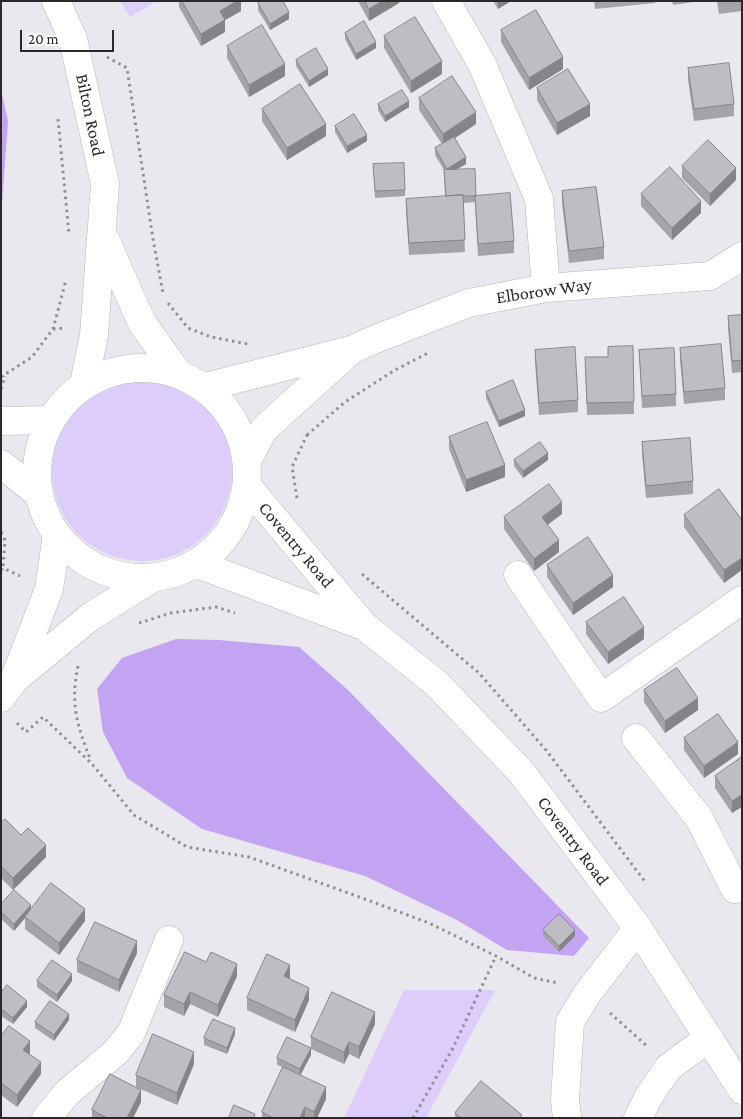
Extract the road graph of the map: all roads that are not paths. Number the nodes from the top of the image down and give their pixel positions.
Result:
1 (56, 1) edge
2 (446, 1) edge
3 (102, 233) junction
4 (742, 256) edge
5 (546, 288) junction
6 (351, 350) junction
7 (177, 372) junction
8 (84, 384) junction
9 (205, 387) junction
10 (1, 420) edge
11 (50, 420) junction
12 (248, 459) junction
13 (1, 464) edge
14 (248, 487) junction
15 (39, 494) junction
16 (57, 535) junction
17 (197, 564) junction
18 (518, 575) dead end
19 (151, 579) junction
20 (742, 600) edge
21 (364, 626) junction
22 (10, 699) edge
23 (636, 738) dead end
24 (738, 888) edge
25 (638, 928) junction
26 (169, 940) dead end
27 (709, 1038) junction
28 (742, 1090) edge
29 (46, 1118) edge
30 (567, 1118) edge
31 (638, 1118) edge

1 - 3 main road, Bilton Road
2 - 5 main road
3 - 7 main road, Bilton Road
3 - 8 main road, Bilton Road
4 - 5 main road, Elborow Way
5 - 6 main road, Elborow Way
6 - 9 main road, Elborow Way
6 - 12 main road, Elborow Way
7 - 8 main road
7 - 9 main road
8 - 11 main road
9 - 12 main road
10 - 11 main road
11 - 15 main road
12 - 14 main road
13 - 15 main road
14 - 17 main road
14 - 21 main road, Coventry Road
15 - 16 main road
16 - 19 main road
16 - 22 main road
17 - 19 main road
17 - 21 main road, Coventry Road
18 - 20 main road
19 - 22 main road
21 - 25 main road, Coventry Road
23 - 24 main road
25 - 27 main road, Coventry Road
25 - 30 main road
26 - 29 main road
27 - 28 main road, Coventry Road
27 - 31 main road

